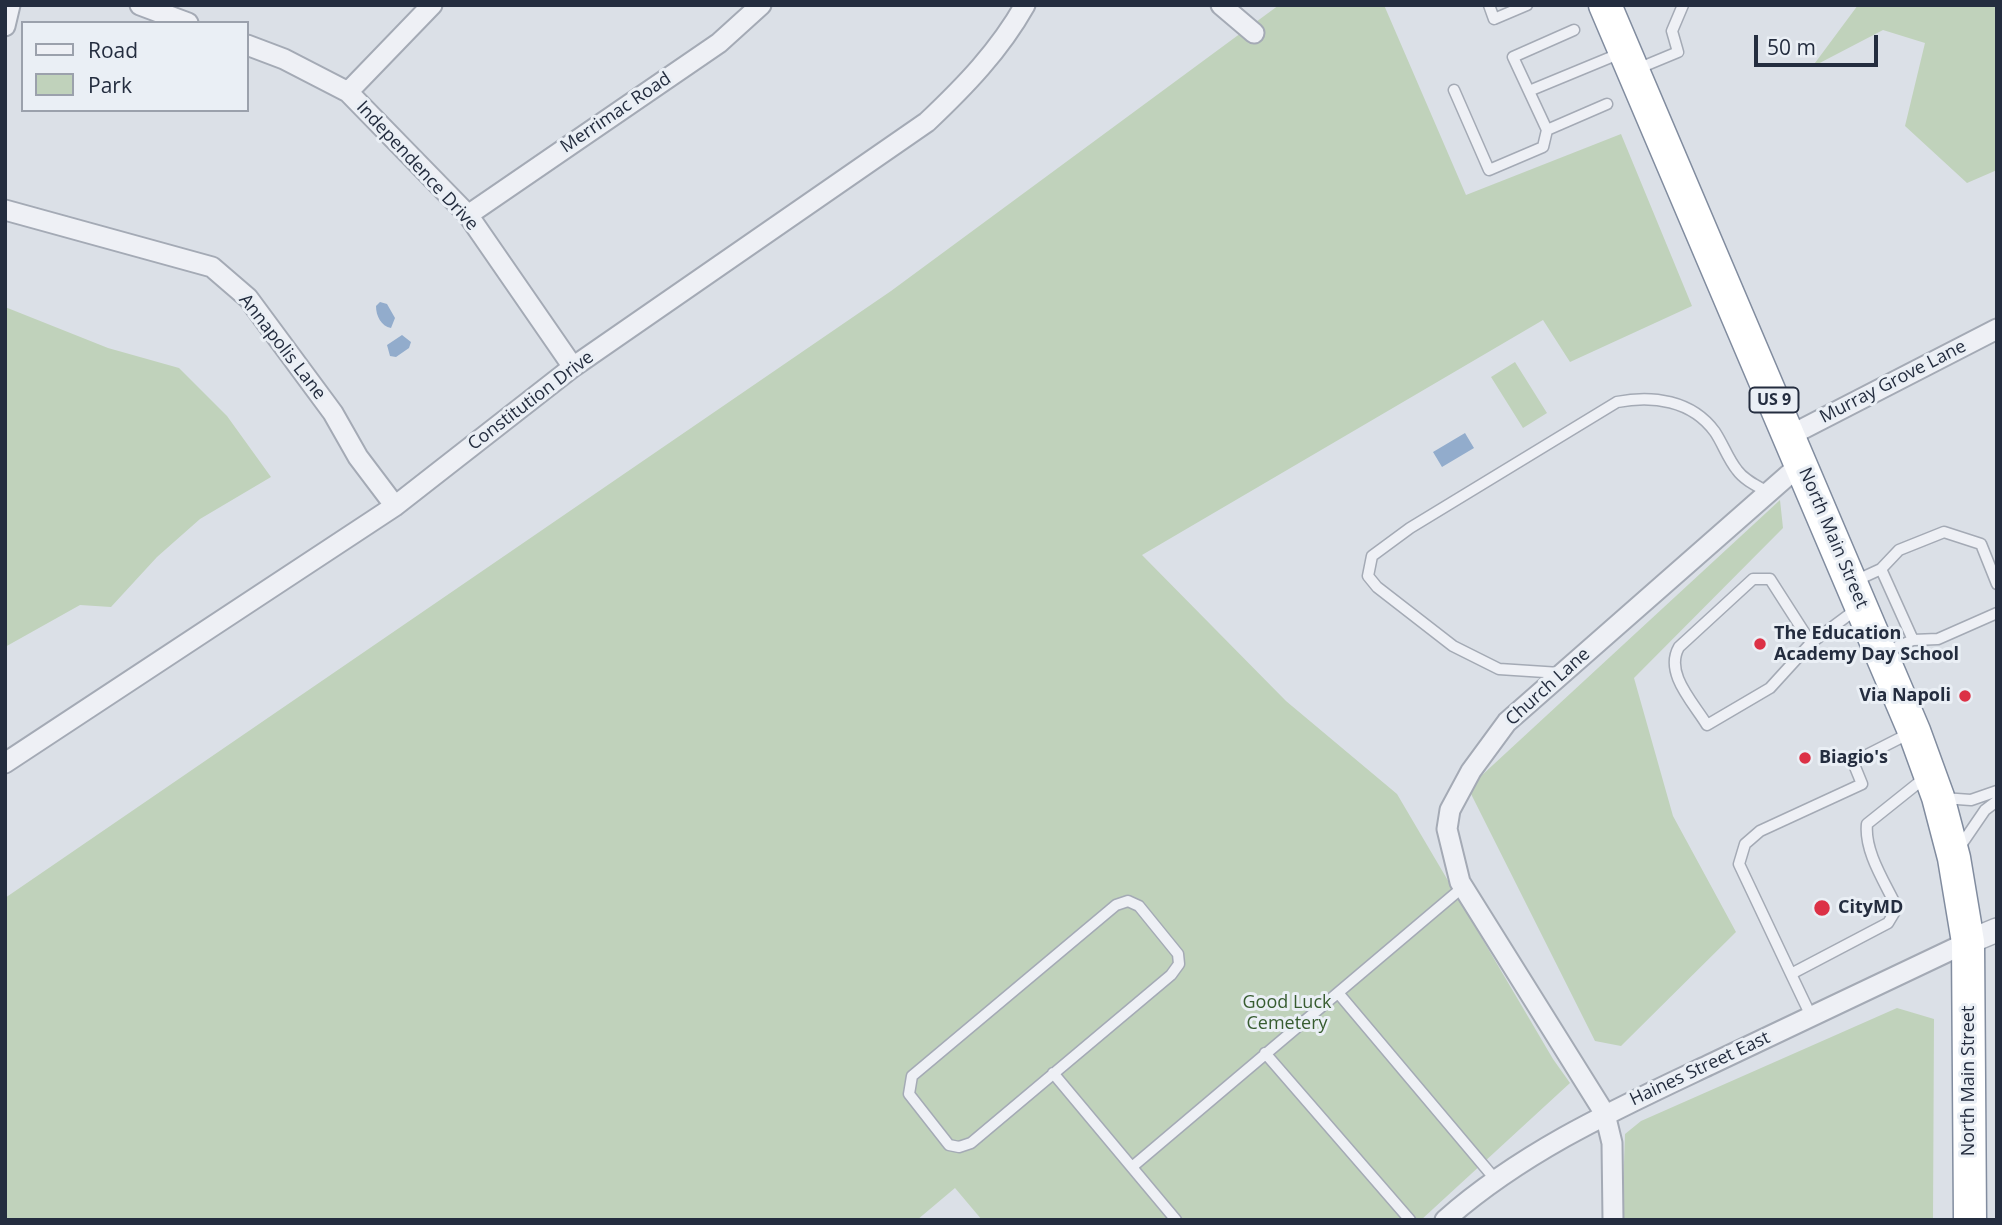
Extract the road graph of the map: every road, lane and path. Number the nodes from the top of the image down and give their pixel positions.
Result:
1 (10, 5) edge
2 (143, 5) edge
3 (432, 5) edge
4 (761, 5) edge
5 (1025, 5) edge
6 (1221, 5) edge
7 (1489, 5) edge
8 (1527, 5) edge
9 (1605, 5) edge
10 (1683, 5) edge
11 (183, 21) edge
12 (5, 26) edge
13 (1574, 30) dead end
14 (1254, 33) dead end
15 (248, 45) edge
16 (1629, 61) junction
17 (1454, 90) dead end
18 (1529, 91) junction
19 (348, 92) junction
20 (1607, 104) dead end
21 (1547, 130) junction
22 (5, 210) edge
23 (468, 215) junction
24 (1997, 329) edge
25 (573, 367) junction
26 (1795, 449) junction
27 (1768, 492) junction
28 (395, 506) junction
29 (1881, 569) junction
30 (1997, 584) edge
31 (1857, 594) junction
32 (1997, 613) edge
33 (1913, 640) junction
34 (1811, 643) junction
35 (1882, 653) junction
36 (1563, 673) junction
37 (1914, 731) junction
38 (5, 763) edge
39 (1934, 786) junction
40 (1997, 791) edge
41 (1997, 801) edge
42 (1954, 858) junction
43 (1463, 887) junction
44 (1982, 936) edge
45 (1791, 974) junction
46 (1339, 994) junction
47 (1811, 1016) junction
48 (1265, 1053) junction
49 (1053, 1073) junction
50 (1605, 1114) junction
51 (1132, 1167) junction
52 (1495, 1179) junction
53 (1176, 1220) edge
54 (1410, 1220) edge
55 (1445, 1220) edge
56 (1613, 1220) edge
57 (1970, 1220) edge

1 - 12 street
2 - 11 street
3 - 19 street
4 - 23 street, Merrimac Road
5 - 25 street, Constitution Drive
6 - 14 street
7 - 8 lane
9 - 16 highway, North Main Street / US 9
10 - 16 lane
13 - 18 lane
15 - 19 street, Independence Drive
16 - 18 lane
16 - 26 highway, North Main Street / US 9
17 - 21 lane
18 - 21 lane
19 - 23 street, Independence Drive
20 - 21 lane
22 - 28 street, Annapolis Lane
23 - 25 street, Independence Drive
24 - 26 street, Murray Grove Lane
25 - 28 street, Constitution Drive
26 - 27 street, Church Lane
26 - 31 highway, North Main Street / US 9
27 - 36 street, Church Lane
27 - 36 lane
28 - 38 street, Constitution Drive
29 - 30 lane
29 - 31 lane
29 - 33 lane
31 - 34 lane
31 - 35 highway, North Main Street / US 9
32 - 33 lane
33 - 35 lane
34 - 34 lane
35 - 37 highway, North Main Street / US 9
36 - 43 street, Church Lane
37 - 39 highway, North Main Street / US 9
37 - 45 lane
39 - 40 lane
39 - 42 highway, North Main Street / US 9
39 - 45 lane
41 - 42 lane
42 - 44 highway, North Main Street / US 9
43 - 46 lane
43 - 50 street, Church Lane
44 - 47 street, Haines Street East
44 - 57 highway, North Main Street / US 9
45 - 47 lane
46 - 48 lane
46 - 52 lane
47 - 50 street, Haines Street East
48 - 51 lane
48 - 54 lane
49 - 49 lane
49 - 51 lane
50 - 52 street, Haines Street East
50 - 56 street
51 - 53 lane
52 - 55 street, Haines Street East

